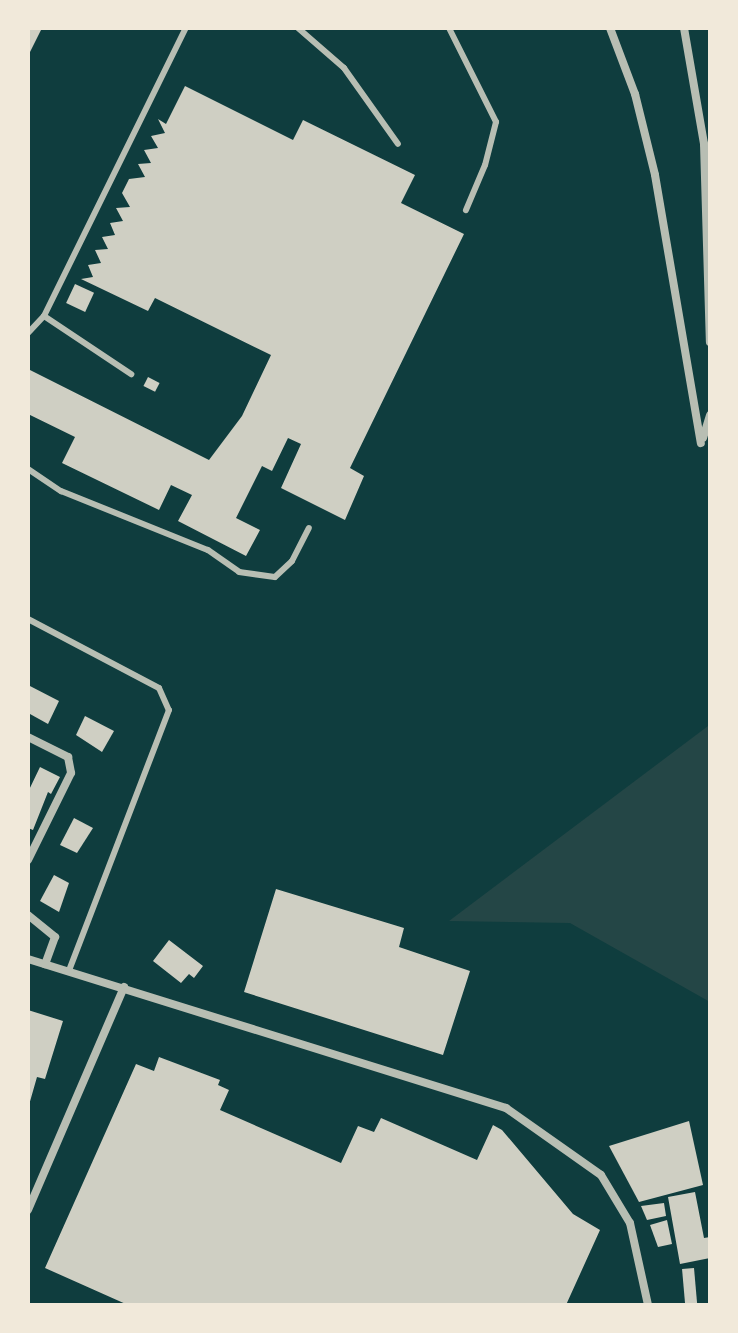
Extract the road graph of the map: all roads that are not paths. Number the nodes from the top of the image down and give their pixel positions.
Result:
1 (186, 28) edge
2 (298, 28) edge
3 (449, 28) edge
4 (610, 28) edge
5 (684, 28) edge
6 (398, 144) dead end
7 (466, 210) dead end
8 (44, 316) junction
9 (28, 333) edge
10 (710, 342) edge
11 (131, 374) dead end
12 (710, 415) edge
13 (28, 469) edge
14 (309, 528) dead end
15 (28, 619) edge
16 (28, 737) edge
17 (28, 860) edge
18 (28, 915) edge
19 (28, 959) edge
20 (45, 964) junction
21 (69, 971) junction
22 (124, 987) junction
23 (28, 1210) edge
24 (648, 1305) edge

1 - 8 lane
2 - 6 lane
3 - 7 lane
4 - 12 street
5 - 10 street
8 - 9 lane
8 - 11 lane
13 - 14 lane
15 - 21 lane
16 - 17 street
18 - 20 street
19 - 20 street
20 - 21 street
21 - 22 street
22 - 23 street
22 - 24 street

